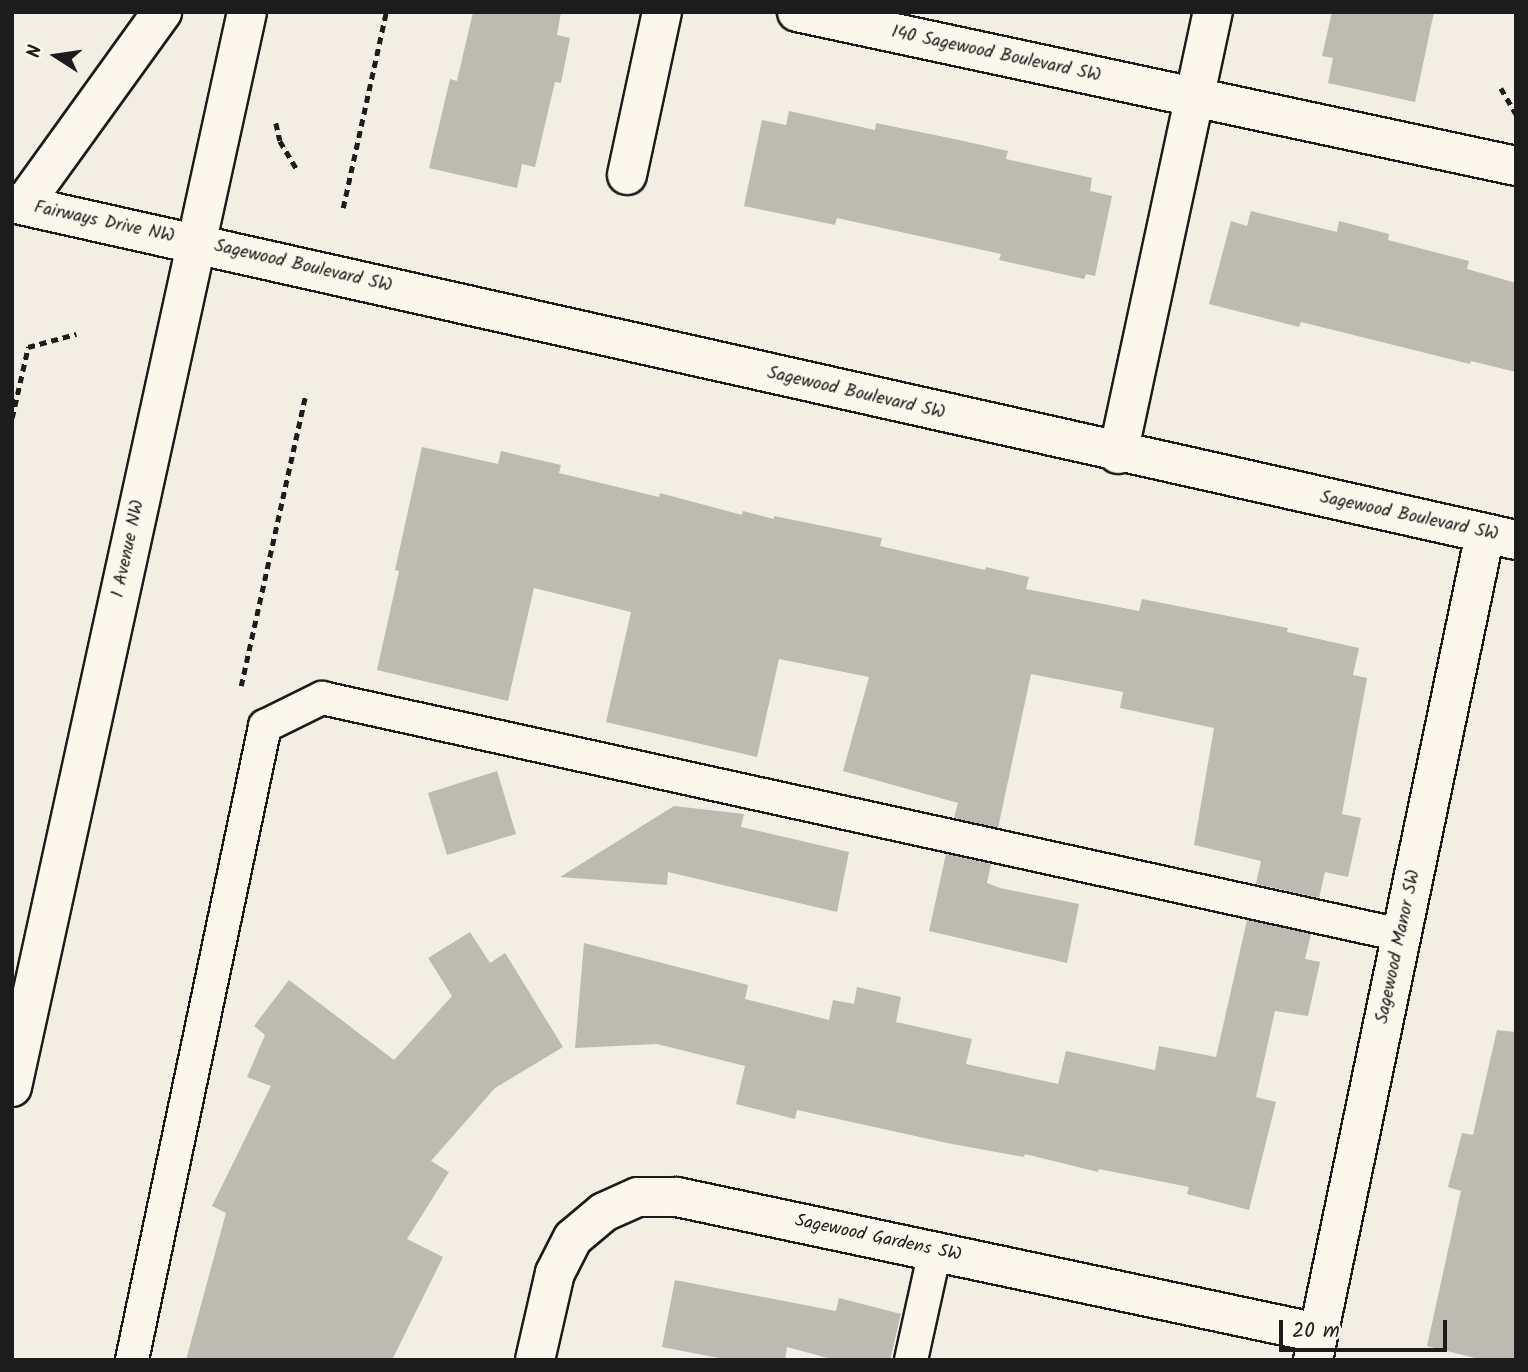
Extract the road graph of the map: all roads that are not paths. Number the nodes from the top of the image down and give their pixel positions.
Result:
1 (162, 12) edge
2 (247, 12) edge
3 (662, 12) edge
4 (797, 12) edge
5 (1213, 12) edge
6 (1195, 97) junction
7 (1516, 166) edge
8 (626, 175) dead end
9 (18, 204) edge
10 (196, 243) junction
11 (1118, 454) junction
12 (1501, 537) edge
13 (1401, 935) junction
14 (12, 1087) edge
15 (935, 1251) junction
16 (1316, 1346) edge
17 (132, 1360) edge
18 (535, 1360) edge
19 (911, 1360) edge

1 - 9 street
2 - 10 street, 1 Avenue NW
3 - 8 street
4 - 6 street, 140 Sagewood Boulevard SW
5 - 6 street
6 - 7 street, 140 Sagewood Boulevard SW
6 - 11 street
9 - 10 street, Fairways Drive NW
10 - 11 street, Sagewood Boulevard SW
10 - 14 street, 1 Avenue NW
11 - 12 street, Sagewood Boulevard SW
12 - 13 street, Sagewood Manor SW
13 - 16 street, Sagewood Manor SW
13 - 17 lane
15 - 16 street, Sagewood Gardens SW
15 - 18 street, Sagewood Gardens SW
15 - 19 lane

